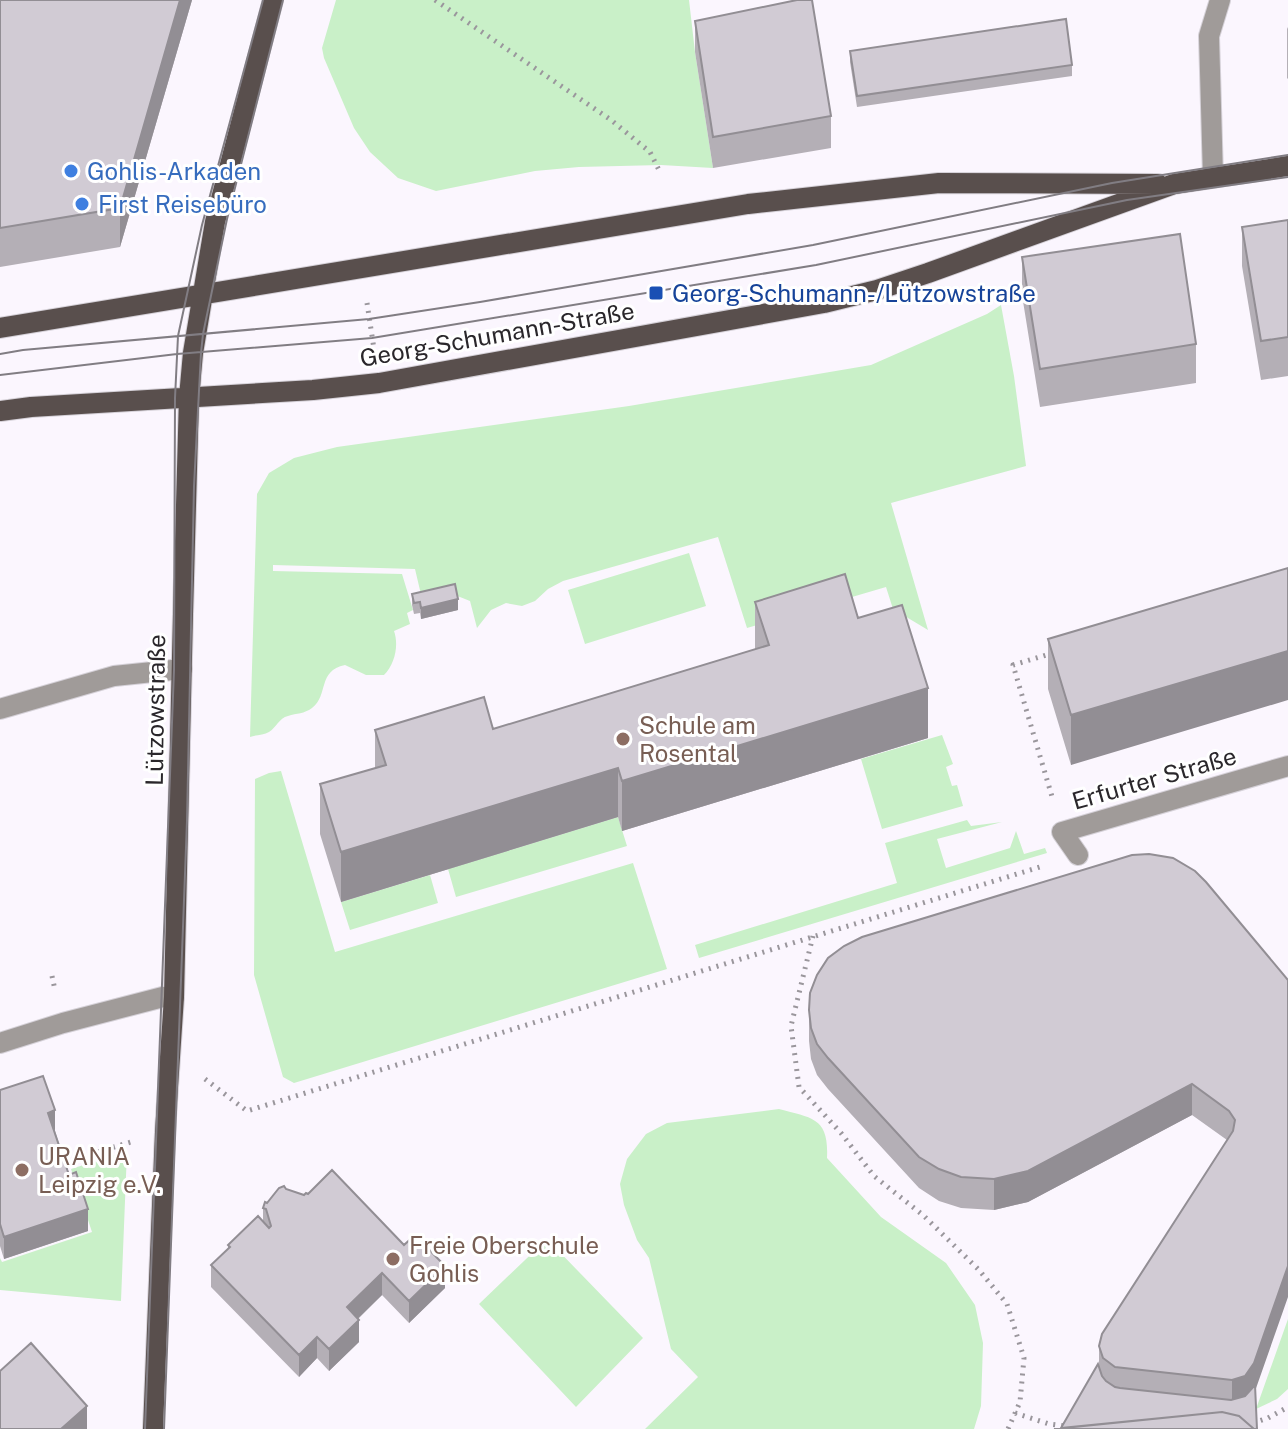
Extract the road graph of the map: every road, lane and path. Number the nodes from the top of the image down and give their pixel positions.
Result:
1 (273, 0) edge
2 (435, 0) edge
3 (1220, 0) edge
4 (1288, 166) edge
5 (660, 172) dead end
6 (1213, 177) junction
7 (1174, 184) junction
8 (203, 294) junction
9 (369, 314) dead end
10 (0, 328) edge
11 (374, 352) dead end
12 (189, 397) junction
13 (0, 411) edge
14 (1059, 651) edge
15 (182, 669) junction
16 (0, 709) edge
17 (1288, 766) edge
18 (1062, 832) junction
19 (1078, 855) joint
20 (813, 936) junction
21 (174, 997) junction
22 (0, 1043) edge
23 (169, 1055) junction
24 (165, 1132) junction
25 (67, 1161) edge
26 (1288, 1407) edge
27 (1015, 1413) junction
28 (1071, 1427) edge
29 (1239, 1427) edge
30 (153, 1429) edge
31 (1008, 1429) edge

1 - 8 main road, Lützowstraße
2 - 5 path
3 - 6 street
4 - 6 main road, Georg-Schumann-Straße
6 - 7 main road, Georg-Schumann-Straße
7 - 8 main road, Georg-Schumann-Straße
7 - 12 main road, Georg-Schumann-Straße
8 - 10 main road, Georg-Schumann-Straße
8 - 12 main road, Lützowstraße
9 - 11 path
12 - 13 main road, Georg-Schumann-Straße
12 - 15 main road, Lützowstraße
14 - 18 path
15 - 16 street
15 - 21 main road, Lützowstraße
17 - 18 street, Erfurter Straße
18 - 19 street, Erfurter Straße
19 - 20 path
20 - 23 path
20 - 27 path
21 - 22 street
21 - 23 main road, Lützowstraße
23 - 24 main road, Lützowstraße
24 - 25 path
24 - 30 main road, Lützowstraße
26 - 29 path
27 - 28 path
27 - 31 path

